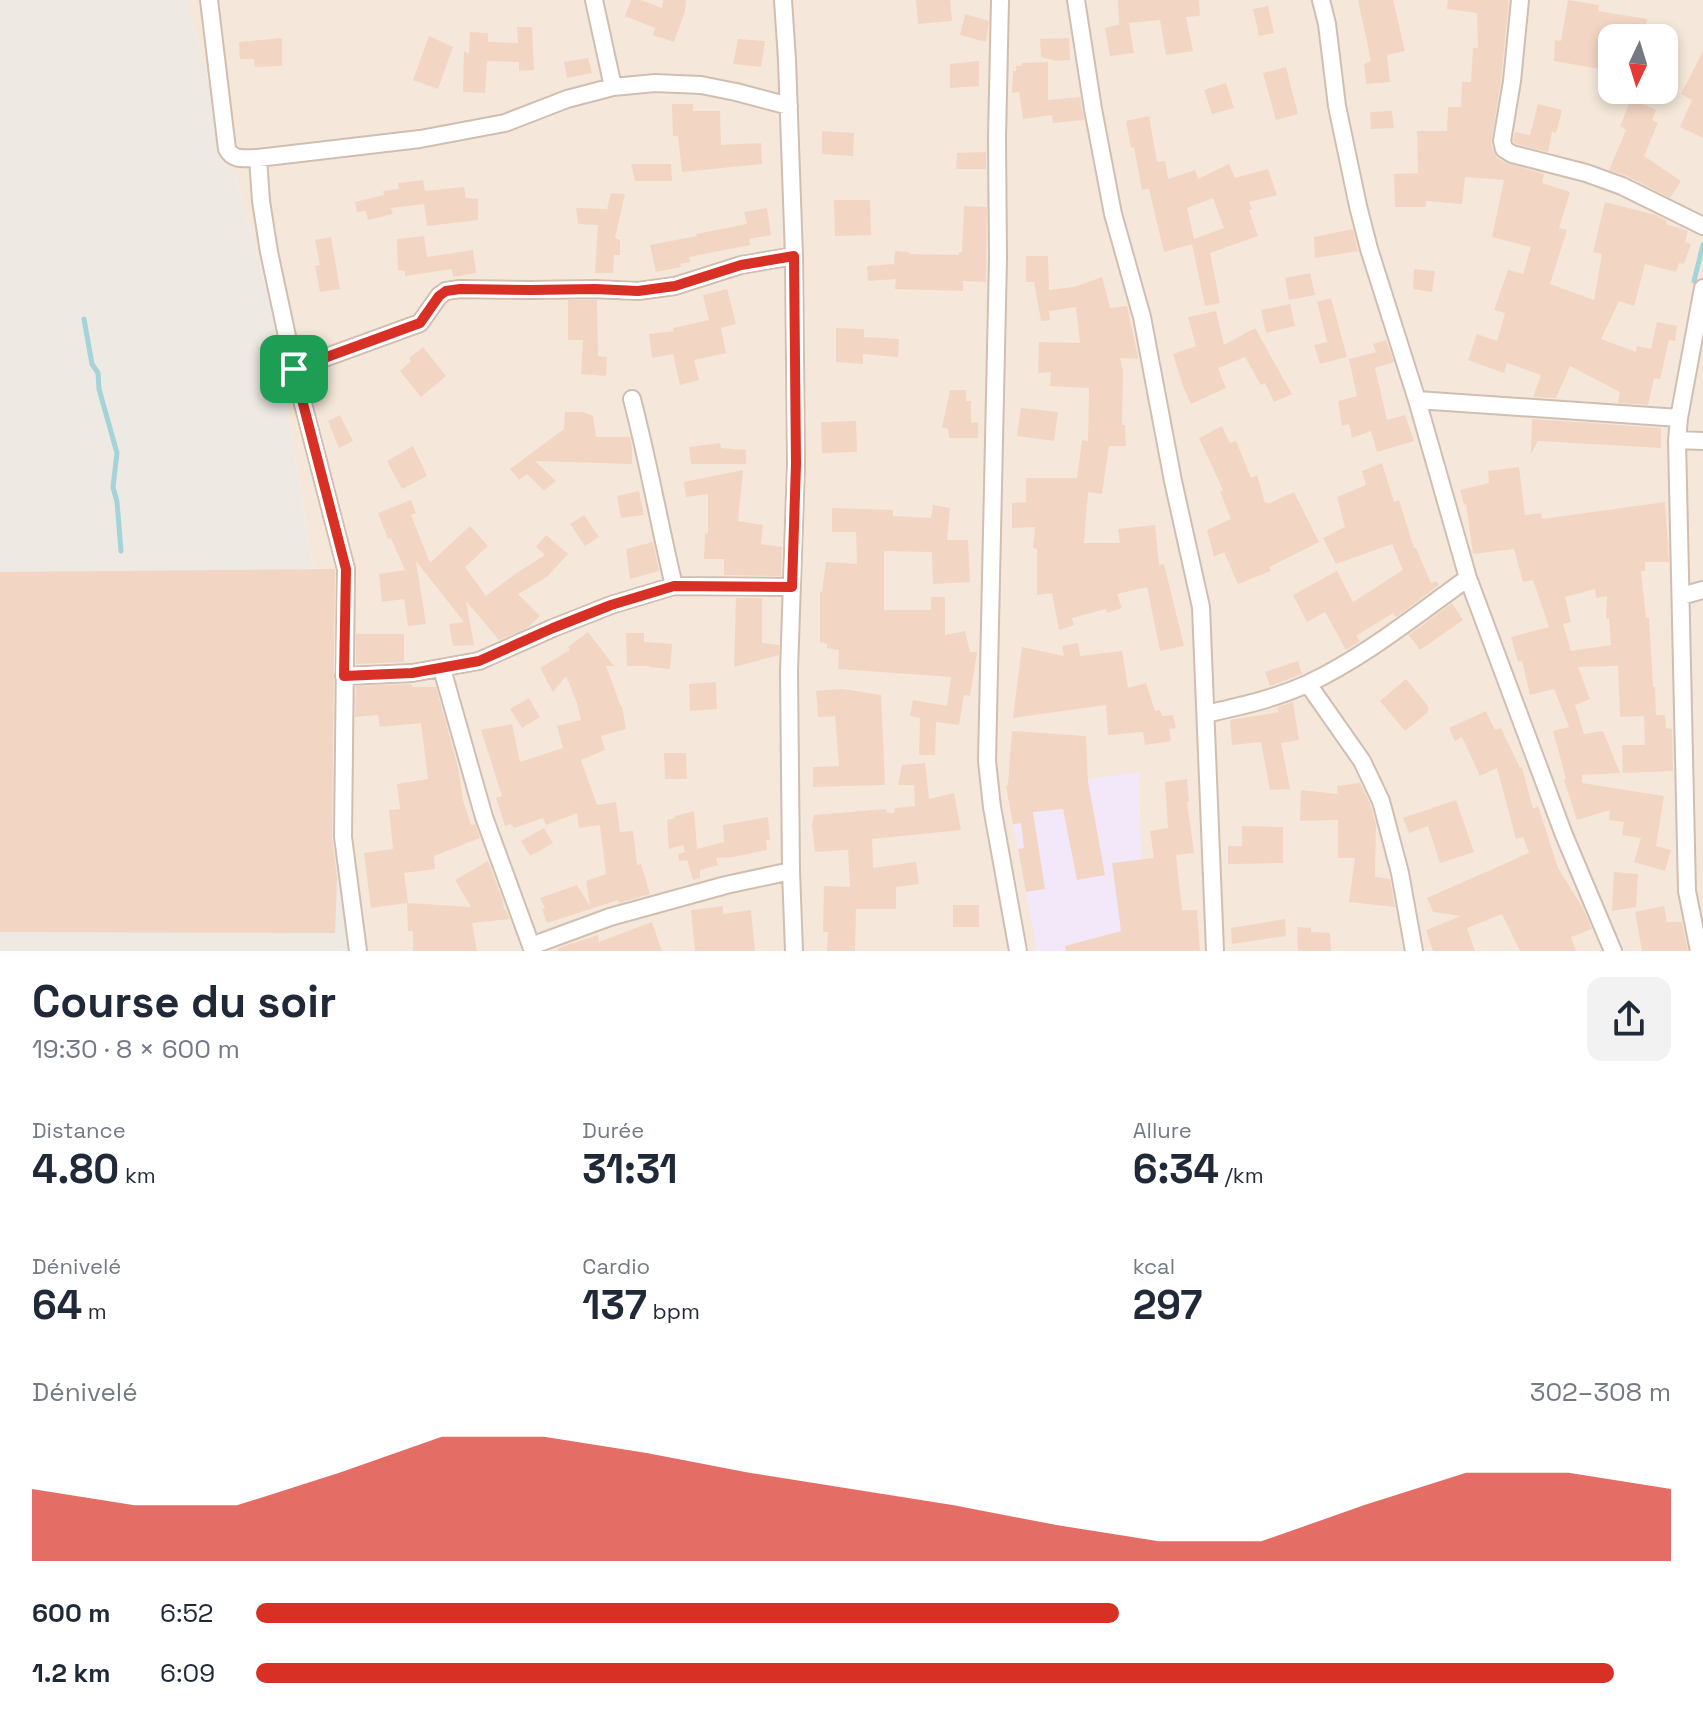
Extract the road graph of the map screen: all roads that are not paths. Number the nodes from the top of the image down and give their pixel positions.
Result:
1 (209, 0) edge
2 (594, 0) edge
3 (783, 0) edge
4 (1000, 0) edge
5 (1076, 0) edge
6 (1321, 0) edge
7 (1520, 0) edge
8 (613, 87) junction
9 (789, 106) junction
10 (258, 158) junction
11 (1703, 226) edge
12 (794, 256) junction
13 (1703, 288) edge
14 (294, 369) junction
15 (632, 399) dead end
16 (1417, 400) junction
17 (1679, 418) junction
18 (1677, 440) junction
19 (1703, 441) edge
20 (1468, 578) junction
21 (674, 586) junction
22 (792, 587) junction
23 (1703, 590) edge
24 (1681, 596) junction
25 (442, 669) junction
26 (344, 676) junction
27 (1308, 684) junction
28 (1206, 714) junction
29 (791, 871) junction
30 (532, 949) edge
31 (358, 951) edge
32 (794, 951) edge
33 (1018, 951) edge
34 (1215, 951) edge
35 (1414, 951) edge
36 (1613, 951) edge
37 (1699, 951) edge

1 - 10 street
2 - 8 street
3 - 9 street
4 - 33 street
5 - 28 street
6 - 16 street
7 - 11 street
8 - 9 street
8 - 10 street
9 - 12 street
10 - 14 street
12 - 14 street
12 - 22 street
13 - 17 street
14 - 26 street
15 - 21 street
16 - 17 street
16 - 20 street
17 - 18 street
18 - 19 street
18 - 24 street
20 - 27 street
20 - 36 street
21 - 22 street
21 - 25 street
22 - 29 street
23 - 24 street
24 - 37 street
25 - 26 street
25 - 30 street
26 - 31 street
27 - 28 street
27 - 35 street
28 - 34 street
29 - 30 street
29 - 32 street

